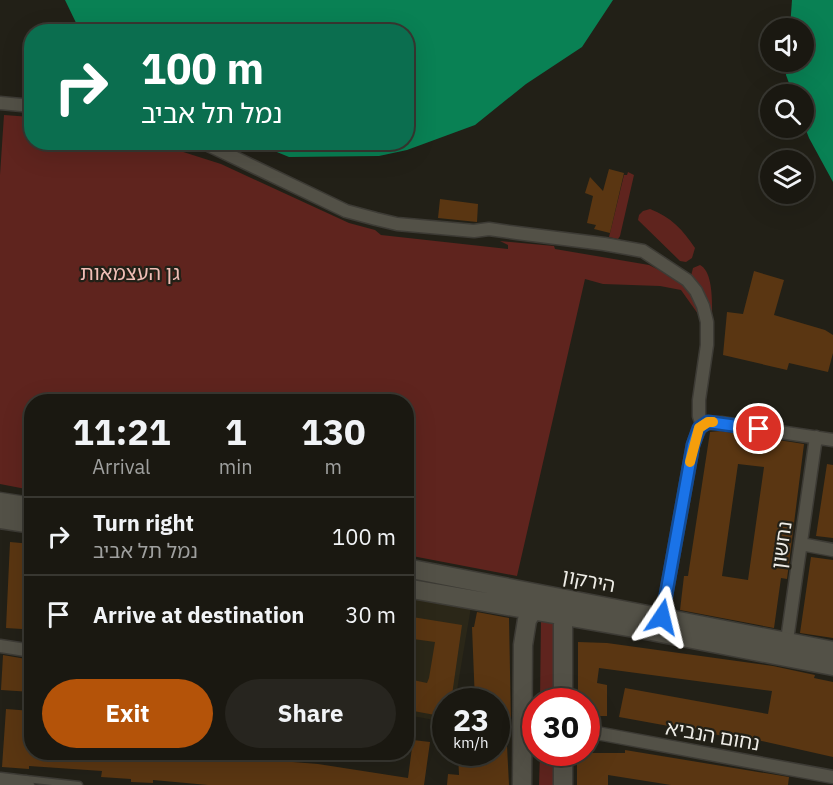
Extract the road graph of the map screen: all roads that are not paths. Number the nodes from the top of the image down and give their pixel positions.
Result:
1 (0, 103) edge
2 (24, 105) edge
3 (219, 150) edge
4 (700, 426) junction
5 (816, 437) junction
6 (833, 440) edge
7 (0, 502) edge
8 (24, 506) edge
9 (0, 519) edge
10 (24, 523) edge
11 (801, 544) junction
12 (833, 550) edge
13 (414, 570) edge
14 (414, 589) edge
15 (556, 597) junction
16 (499, 604) junction
17 (533, 610) junction
18 (563, 617) junction
19 (657, 624) junction
20 (523, 645) junction
21 (0, 646) edge
22 (24, 650) edge
23 (786, 650) junction
24 (833, 651) edge
25 (833, 666) edge
26 (563, 688) edge
27 (600, 734) edge
28 (563, 766) edge
29 (0, 776) edge
30 (833, 777) edge
31 (0, 782) edge
32 (25, 785) edge
33 (79, 785) edge
34 (522, 785) edge
35 (563, 785) edge

1 - 2 street
3 - 4 street
4 - 5 street
4 - 19 street
5 - 6 street
5 - 11 street, נחשון
7 - 8 main road
9 - 10 main road
11 - 12 street
11 - 23 street, נחשון
13 - 15 main road, הירקון
14 - 16 main road, הירקון
15 - 17 main road
15 - 18 main road
15 - 19 main road, הירקון
16 - 17 main road, הירקון
16 - 20 main road
17 - 18 main road, הירקון
17 - 20 main road
18 - 19 main road, הירקון
18 - 26 main road
19 - 23 main road, הירקון
20 - 34 main road
21 - 22 street
23 - 24 main road, הירקון
23 - 25 main road, הירקון
27 - 30 street, נחום הנביא
28 - 35 main road
29 - 33 lane
31 - 32 main road

